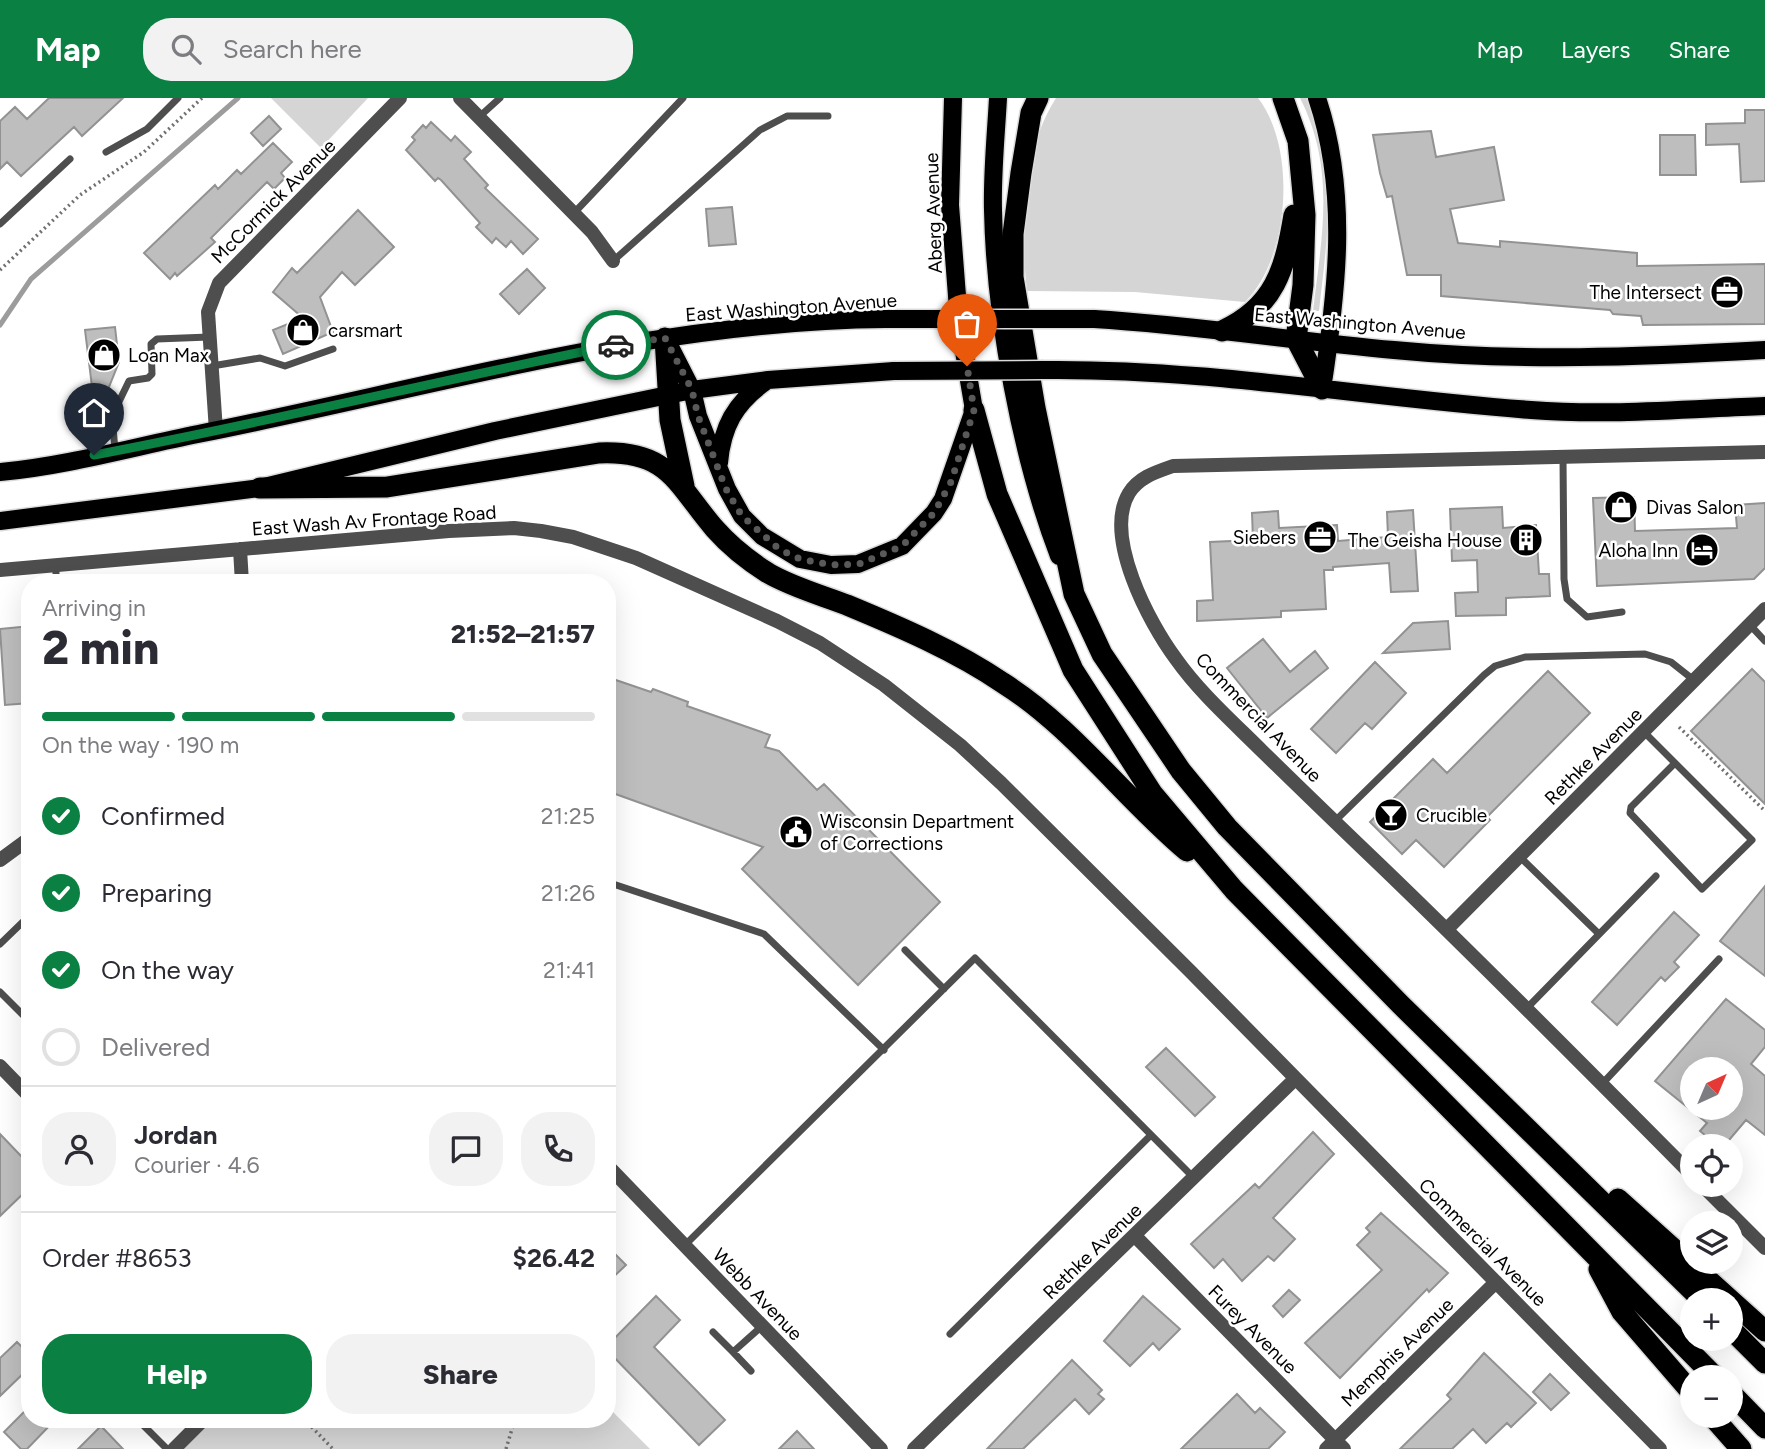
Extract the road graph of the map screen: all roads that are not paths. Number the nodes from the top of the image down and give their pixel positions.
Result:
1 (178, 98) edge
2 (400, 98) edge
3 (460, 98) edge
4 (500, 98) edge
5 (684, 98) edge
6 (953, 98) edge
7 (998, 98) edge
8 (1038, 98) edge
9 (1283, 98) edge
10 (1317, 98) edge
11 (828, 116) dead end
12 (479, 117) junction
13 (106, 152) dead end
14 (70, 159) dead end
15 (1301, 178) junction
16 (573, 213) junction
17 (0, 224) edge
18 (614, 261) joint
19 (1222, 331) junction
20 (209, 337) junction
21 (665, 338) junction
22 (1296, 339) junction
23 (1329, 343) junction
24 (333, 349) dead end
25 (1765, 350) edge
26 (212, 366) junction
27 (768, 380) junction
28 (1322, 389) junction
29 (692, 390) junction
30 (668, 394) junction
31 (1765, 406) edge
32 (974, 410) junction
33 (216, 431) junction
34 (115, 451) junction
35 (1765, 452) edge
36 (1563, 457) junction
37 (719, 467) junction
38 (0, 472) edge
39 (684, 486) junction
40 (260, 488) junction
41 (0, 521) edge
42 (240, 549) junction
43 (56, 565) junction
44 (0, 570) edge
45 (56, 574) edge
46 (241, 574) edge
47 (1074, 594) junction
48 (739, 603) joint
49 (1765, 609) edge
50 (1622, 612) dead end
51 (1750, 625) junction
52 (1765, 641) edge
53 (1695, 681) junction
54 (1644, 732) junction
55 (1675, 763) junction
56 (1334, 821) junction
57 (21, 845) edge
58 (1520, 856) junction
59 (0, 860) edge
60 (1656, 876) dead end
61 (616, 885) edge
62 (1234, 890) junction
63 (21, 924) edge
64 (1447, 929) junction
65 (1599, 934) junction
66 (0, 944) edge
67 (905, 950) dead end
68 (1718, 958) dead end
69 (944, 989) junction
70 (0, 992) edge
71 (1401, 1004) junction
72 (1527, 1008) junction
73 (21, 1013) edge
74 (884, 1051) junction
75 (0, 1066) edge
76 (1295, 1079) junction
77 (1602, 1084) junction
78 (21, 1088) edge
79 (1152, 1135) junction
80 (1680, 1163) edge
81 (616, 1174) edge
82 (1194, 1178) junction
83 (1714, 1197) edge
84 (1135, 1236) junction
85 (685, 1245) junction
86 (1765, 1248) edge
87 (1590, 1251) junction
88 (1496, 1282) junction
89 (1690, 1288) edge
90 (762, 1326) junction
91 (1765, 1331) edge
92 (713, 1332) dead end
93 (950, 1334) dead end
94 (1743, 1341) edge
95 (733, 1352) junction
96 (1765, 1363) edge
97 (1703, 1365) edge
98 (751, 1371) dead end
99 (1680, 1379) edge
100 (1743, 1405) edge
101 (146, 1428) edge
102 (195, 1428) edge
103 (1723, 1428) edge
104 (1765, 1428) edge
105 (1335, 1446) edge
106 (167, 1449) edge
107 (174, 1449) edge
108 (881, 1449) edge
109 (914, 1449) edge
110 (1660, 1449) edge
111 (1741, 1449) edge

1 - 13 lane
2 - 20 street, McCormick Avenue
3 - 12 street
4 - 12 lane
5 - 16 lane
6 - 32 main road, Aberg Avenue
7 - 47 main road
8 - 47 highway
9 - 15 highway
10 - 23 main road
11 - 18 lane
12 - 16 street
14 - 17 lane
15 - 19 highway
15 - 22 highway
16 - 18 street
19 - 21 main road, East Washington Avenue, bridge
19 - 22 main road, East Washington Avenue
20 - 26 street, McCormick Avenue
20 - 34 lane
21 - 29 main road
21 - 30 highway
21 - 33 main road, East Washington Avenue
22 - 23 main road, East Washington Avenue
22 - 28 highway
23 - 25 main road, East Washington Avenue
23 - 28 main road
24 - 26 lane
26 - 33 street, McCormick Avenue
27 - 28 main road, bridge
27 - 29 main road
27 - 37 main road
28 - 31 main road
29 - 30 main road
29 - 37 main road
30 - 39 highway
30 - 40 main road
32 - 37 main road
32 - 62 highway
33 - 34 main road, East Washington Avenue
34 - 38 main road, East Washington Avenue
35 - 36 street, Commercial Avenue
36 - 50 lane
36 - 56 street, Commercial Avenue
39 - 40 highway
39 - 62 highway
40 - 41 main road
42 - 43 street, East Wash Av Frontage Road
42 - 46 street
42 - 48 street, East Wash Av Frontage Road
43 - 44 street, East Wash Av Frontage Road
43 - 45 lane
47 - 71 highway
48 - 76 street, Commercial Avenue
49 - 51 street, Rethke Avenue
51 - 52 lane
51 - 53 street, Rethke Avenue
53 - 54 street, Rethke Avenue
53 - 56 lane
54 - 55 lane
54 - 58 street, Rethke Avenue
55 - 55 lane
56 - 64 street, Commercial Avenue
57 - 59 street
58 - 64 street, Rethke Avenue
58 - 65 lane
60 - 65 lane
61 - 74 lane
62 - 87 highway
63 - 66 lane
64 - 72 street, Commercial Avenue
65 - 72 lane
67 - 69 lane
68 - 77 lane
69 - 74 lane
69 - 79 lane
70 - 73 lane
71 - 89 highway
71 - 91 highway
72 - 77 street, Commercial Avenue
74 - 85 lane
75 - 78 street
76 - 82 street, Rethke Avenue
76 - 88 street, Commercial Avenue
77 - 80 street, Commercial Avenue
79 - 82 lane
79 - 93 lane
81 - 85 street, Webb Avenue
82 - 84 street, Rethke Avenue
83 - 86 street
84 - 105 street, Furey Avenue
84 - 109 street, Rethke Avenue
85 - 90 street, Webb Avenue
87 - 97 highway
87 - 99 highway
88 - 105 street, Memphis Avenue
88 - 110 street, Commercial Avenue
90 - 95 lane
90 - 108 street, Webb Avenue
92 - 95 lane
94 - 96 highway
95 - 98 lane
100 - 104 highway
101 - 106 lane
102 - 107 street
103 - 111 highway

